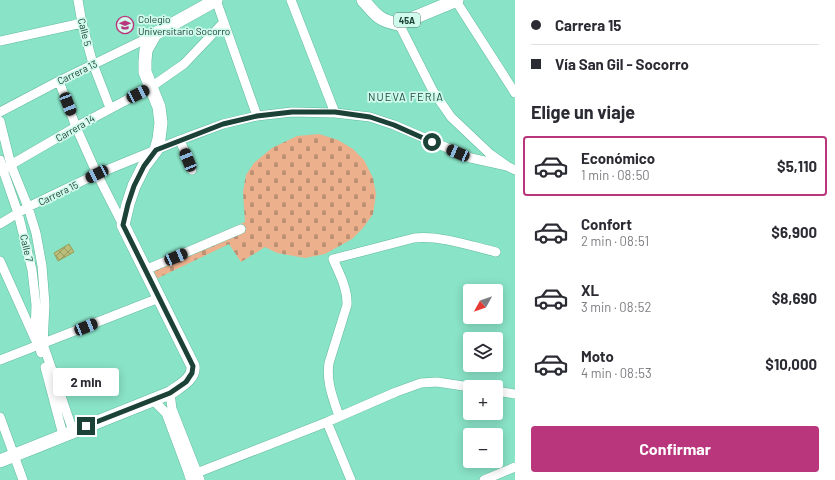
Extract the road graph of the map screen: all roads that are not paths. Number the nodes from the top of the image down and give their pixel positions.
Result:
1 (78, 0) edge
2 (216, 0) edge
3 (291, 0) edge
4 (363, 0) edge
5 (456, 0) edge
6 (82, 22) junction
7 (224, 22) junction
8 (398, 24) junction
9 (155, 34) junction
10 (0, 41) edge
11 (93, 64) junction
12 (59, 81) junction
13 (151, 87) junction
14 (515, 93) edge
15 (110, 108) junction
16 (0, 112) edge
17 (335, 112) junction
18 (257, 116) junction
19 (0, 121) edge
20 (76, 127) junction
21 (180, 140) junction
22 (156, 150) junction
23 (0, 160) edge
24 (511, 168) edge
25 (4, 169) edge
26 (192, 170) dead end
27 (97, 174) junction
28 (28, 207) junction
29 (18, 213) junction
30 (0, 224) edge
31 (123, 225) junction
32 (241, 229) dead end
33 (496, 252) dead end
34 (0, 261) edge
35 (42, 266) junction
36 (32, 270) junction
37 (145, 270) junction
38 (159, 298) junction
39 (39, 342) junction
40 (0, 360) edge
41 (463, 386) edge
42 (503, 392) edge
43 (170, 393) junction
44 (515, 394) edge
45 (153, 400) junction
46 (339, 416) junction
47 (0, 417) edge
48 (326, 422) junction
49 (2, 430) edge
50 (68, 433) junction
51 (14, 455) junction
52 (0, 461) edge
53 (515, 467) edge
54 (195, 477) edge
55 (23, 480) edge
56 (352, 480) edge
57 (484, 480) edge

1 - 6 street, Calle 5
2 - 7 street
2 - 9 highway
3 - 17 street
4 - 8 highway, 45A
5 - 8 highway, 45A
5 - 14 street
6 - 10 street
6 - 11 street, Calle 5
7 - 13 street, Carrera 14
7 - 18 street
8 - 24 street
9 - 11 street, Carrera 13
9 - 13 highway
11 - 12 street, Carrera 13
11 - 15 street, Calle 5
12 - 16 street, Carrera 13
12 - 20 street
13 - 15 street, Carrera 14
13 - 22 highway
15 - 20 street, Carrera 14
17 - 18 street, Carrera 15
17 - 24 street, Carrera 15
18 - 21 street, Carrera 15
19 - 25 street
20 - 25 street, Carrera 14
20 - 27 street
21 - 22 street, Carrera 15
21 - 26 street
22 - 27 street, Carrera 15
22 - 31 highway
23 - 25 street, Calle 7
25 - 28 street
25 - 29 street, Calle 7
27 - 28 street, Carrera 15
27 - 31 street
28 - 29 street, Carrera 15
28 - 35 street
29 - 30 street, Carrera 15
29 - 36 street, Calle 7
31 - 37 highway
32 - 37 street
33 - 46 street
34 - 39 street
35 - 36 street
35 - 39 street
36 - 39 street, Calle 7
37 - 38 highway
38 - 39 street
38 - 43 highway
39 - 40 street
39 - 50 street
41 - 46 street
42 - 44 street
43 - 45 highway
43 - 54 street
45 - 50 highway
45 - 54 street
46 - 48 street
47 - 49 street
48 - 54 street
48 - 56 street
49 - 51 street
50 - 51 highway
51 - 52 highway
51 - 55 street
53 - 57 street

